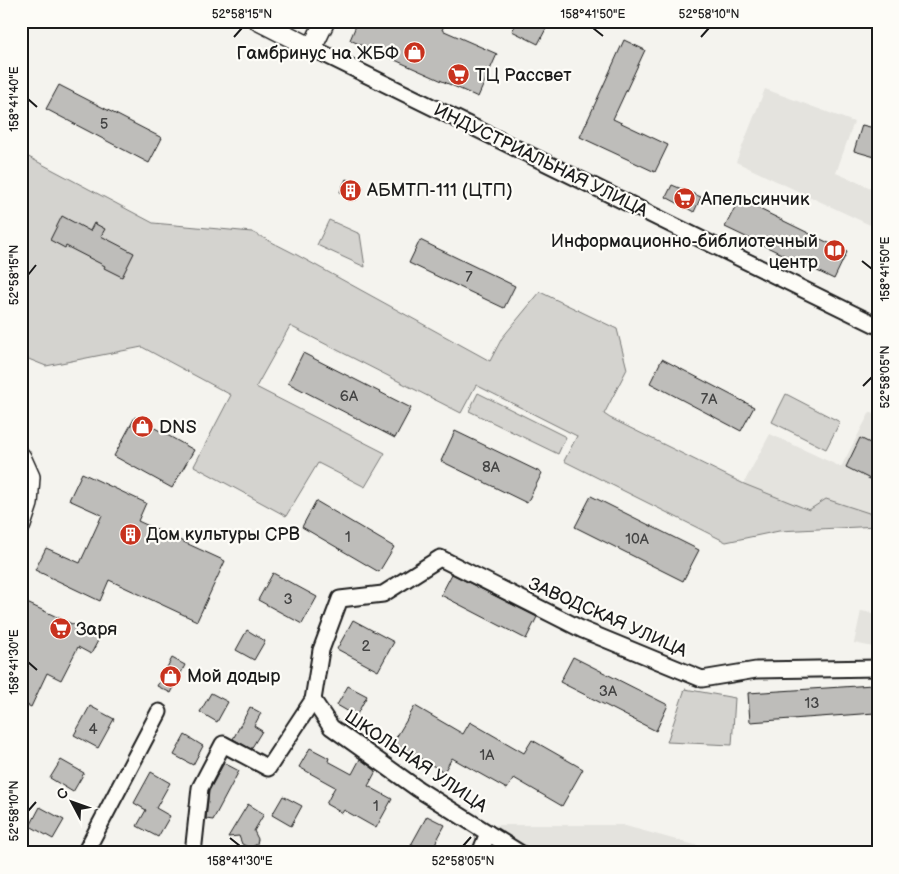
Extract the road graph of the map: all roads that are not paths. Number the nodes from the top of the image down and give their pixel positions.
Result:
1 (258, 21) edge
2 (324, 21) edge
3 (312, 48) junction
4 (878, 326) edge
5 (21, 457) edge
6 (21, 525) edge
7 (878, 668) edge
8 (313, 700) junction
9 (159, 712) dead end
10 (488, 833) junction
11 (85, 853) edge
12 (193, 853) edge
13 (480, 853) edge
14 (520, 853) edge

1 - 3 street, ИНДУСТРИАЛЬНАЯ УЛИЦА
2 - 3 street
3 - 4 street, ИНДУСТРИАЛЬНАЯ УЛИЦА
5 - 6 street
7 - 8 street, ЗАВОДСКАЯ УЛИЦА
8 - 10 street, ШКОЛЬНАЯ УЛИЦА
8 - 12 street
9 - 11 street
10 - 13 street, ШКОЛЬНАЯ УЛИЦА
10 - 14 street

